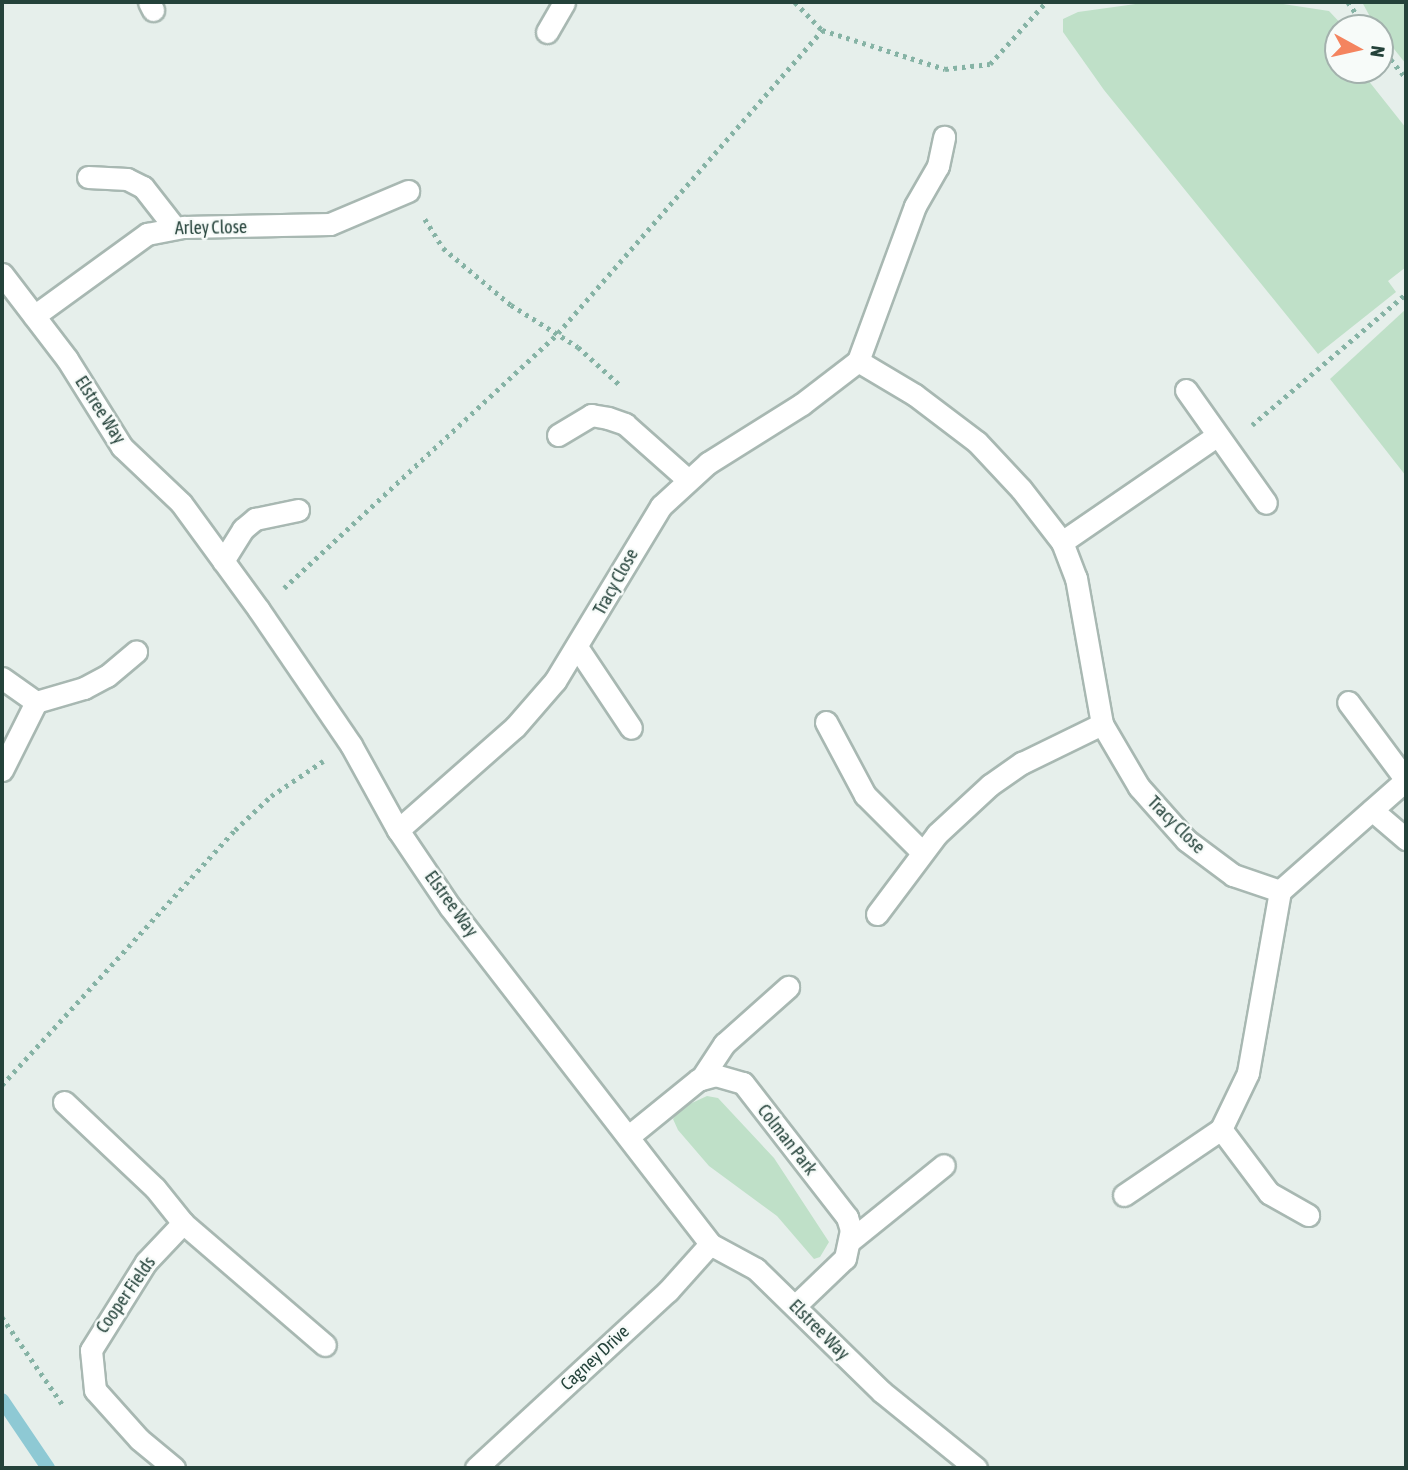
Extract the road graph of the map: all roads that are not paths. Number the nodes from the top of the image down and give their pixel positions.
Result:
1 (564, 2) edge
2 (547, 32) dead end
3 (944, 137) dead end
4 (88, 177) dead end
5 (408, 191) road end
6 (175, 228) junction
7 (2, 274) edge
8 (34, 316) junction
9 (858, 361) junction
10 (1186, 390) dead end
11 (558, 435) dead end
12 (1216, 436) junction
13 (688, 480) junction
14 (1266, 503) dead end
15 (298, 510) dead end
16 (1062, 542) junction
17 (223, 561) junction
18 (577, 647) junction
19 (136, 652) dead end
20 (2, 678) edge
21 (36, 702) junction
22 (1348, 702) dead end
23 (826, 722) dead end
24 (1102, 724) junction
25 (631, 728) dead end
26 (2, 770) edge
27 (1406, 780) edge
28 (1372, 810) junction
29 (398, 830) junction
30 (1406, 839) edge
31 (922, 852) junction
32 (1280, 891) junction
33 (877, 914) dead end
34 (788, 986) dead end
35 (701, 1079) junction
36 (64, 1102) dead end
37 (1221, 1129) junction
38 (629, 1136) junction
39 (944, 1165) dead end
40 (1124, 1195) dead end
41 (1308, 1215) dead end
42 (183, 1223) junction
43 (851, 1240) junction
44 (710, 1244) junction
45 (795, 1306) junction
46 (325, 1345) dead end
47 (174, 1468) edge
48 (476, 1468) edge
49 (976, 1468) edge

1 - 2 street
3 - 9 street
4 - 6 street
5 - 6 street, Arley Close
6 - 8 street, Arley Close
7 - 8 street, Elstree Way
8 - 17 street, Elstree Way
9 - 13 street, Tracy Close
9 - 16 street, Tracy Close
10 - 12 street
11 - 13 street
12 - 14 street
12 - 16 street
13 - 18 street, Tracy Close
15 - 17 street
16 - 24 street, Tracy Close
17 - 29 street, Elstree Way
18 - 25 street
18 - 29 street, Tracy Close
19 - 21 street
20 - 21 street
21 - 26 street
22 - 27 street
23 - 31 street
24 - 31 street
24 - 32 street, Tracy Close
27 - 28 street
28 - 30 street
28 - 32 street
29 - 38 street, Elstree Way
31 - 33 street
32 - 37 street
34 - 35 street
35 - 38 street
35 - 43 street, Colman Park
36 - 42 street
37 - 40 street
37 - 41 street
38 - 44 street, Elstree Way
39 - 43 street
42 - 46 street
42 - 47 street, Cooper Fields
43 - 45 street
44 - 45 street, Elstree Way
44 - 48 street, Cagney Drive
45 - 49 street, Elstree Way

